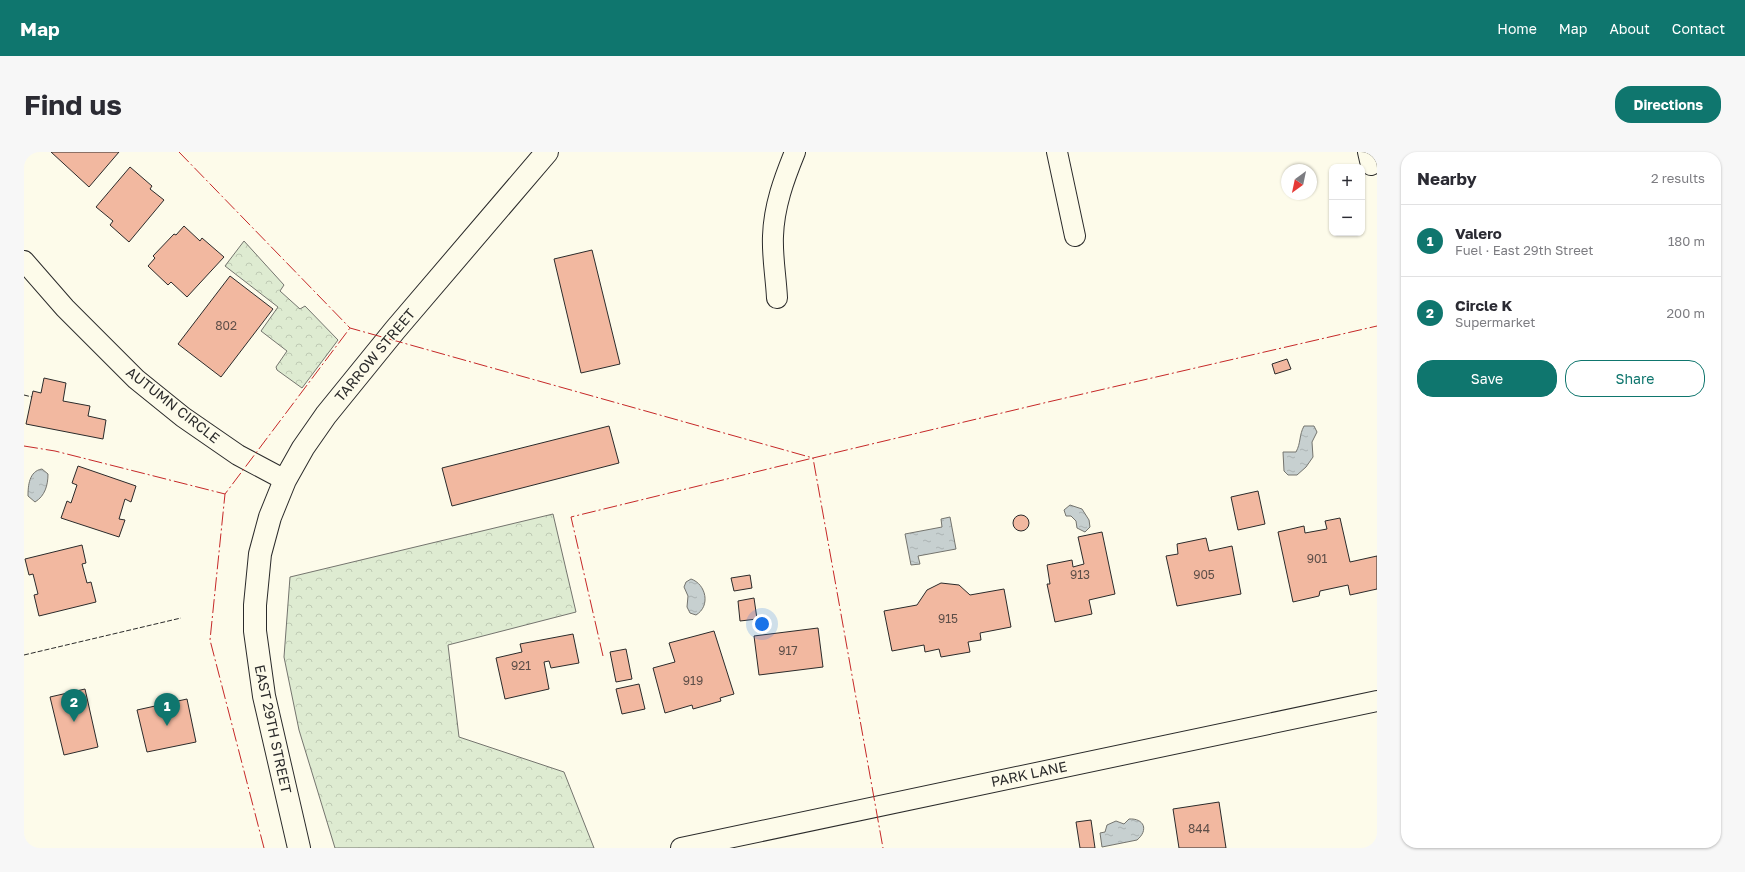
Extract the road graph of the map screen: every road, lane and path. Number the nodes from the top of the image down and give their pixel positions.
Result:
1 (547, 152) edge
2 (795, 152) edge
3 (1057, 152) edge
4 (1075, 236) dead end
5 (24, 261) edge
6 (777, 298) dead end
7 (285, 480) junction
8 (256, 586) joint
9 (1377, 701) edge
10 (299, 848) edge
11 (681, 848) edge

1 - 7 main road, TARROW STREET
2 - 6 street
3 - 4 street
5 - 7 street, AUTUMN CIRCLE
7 - 8 main road, TARROW STREET
8 - 10 main road, EAST 29TH STREET
9 - 11 street, PARK LANE

